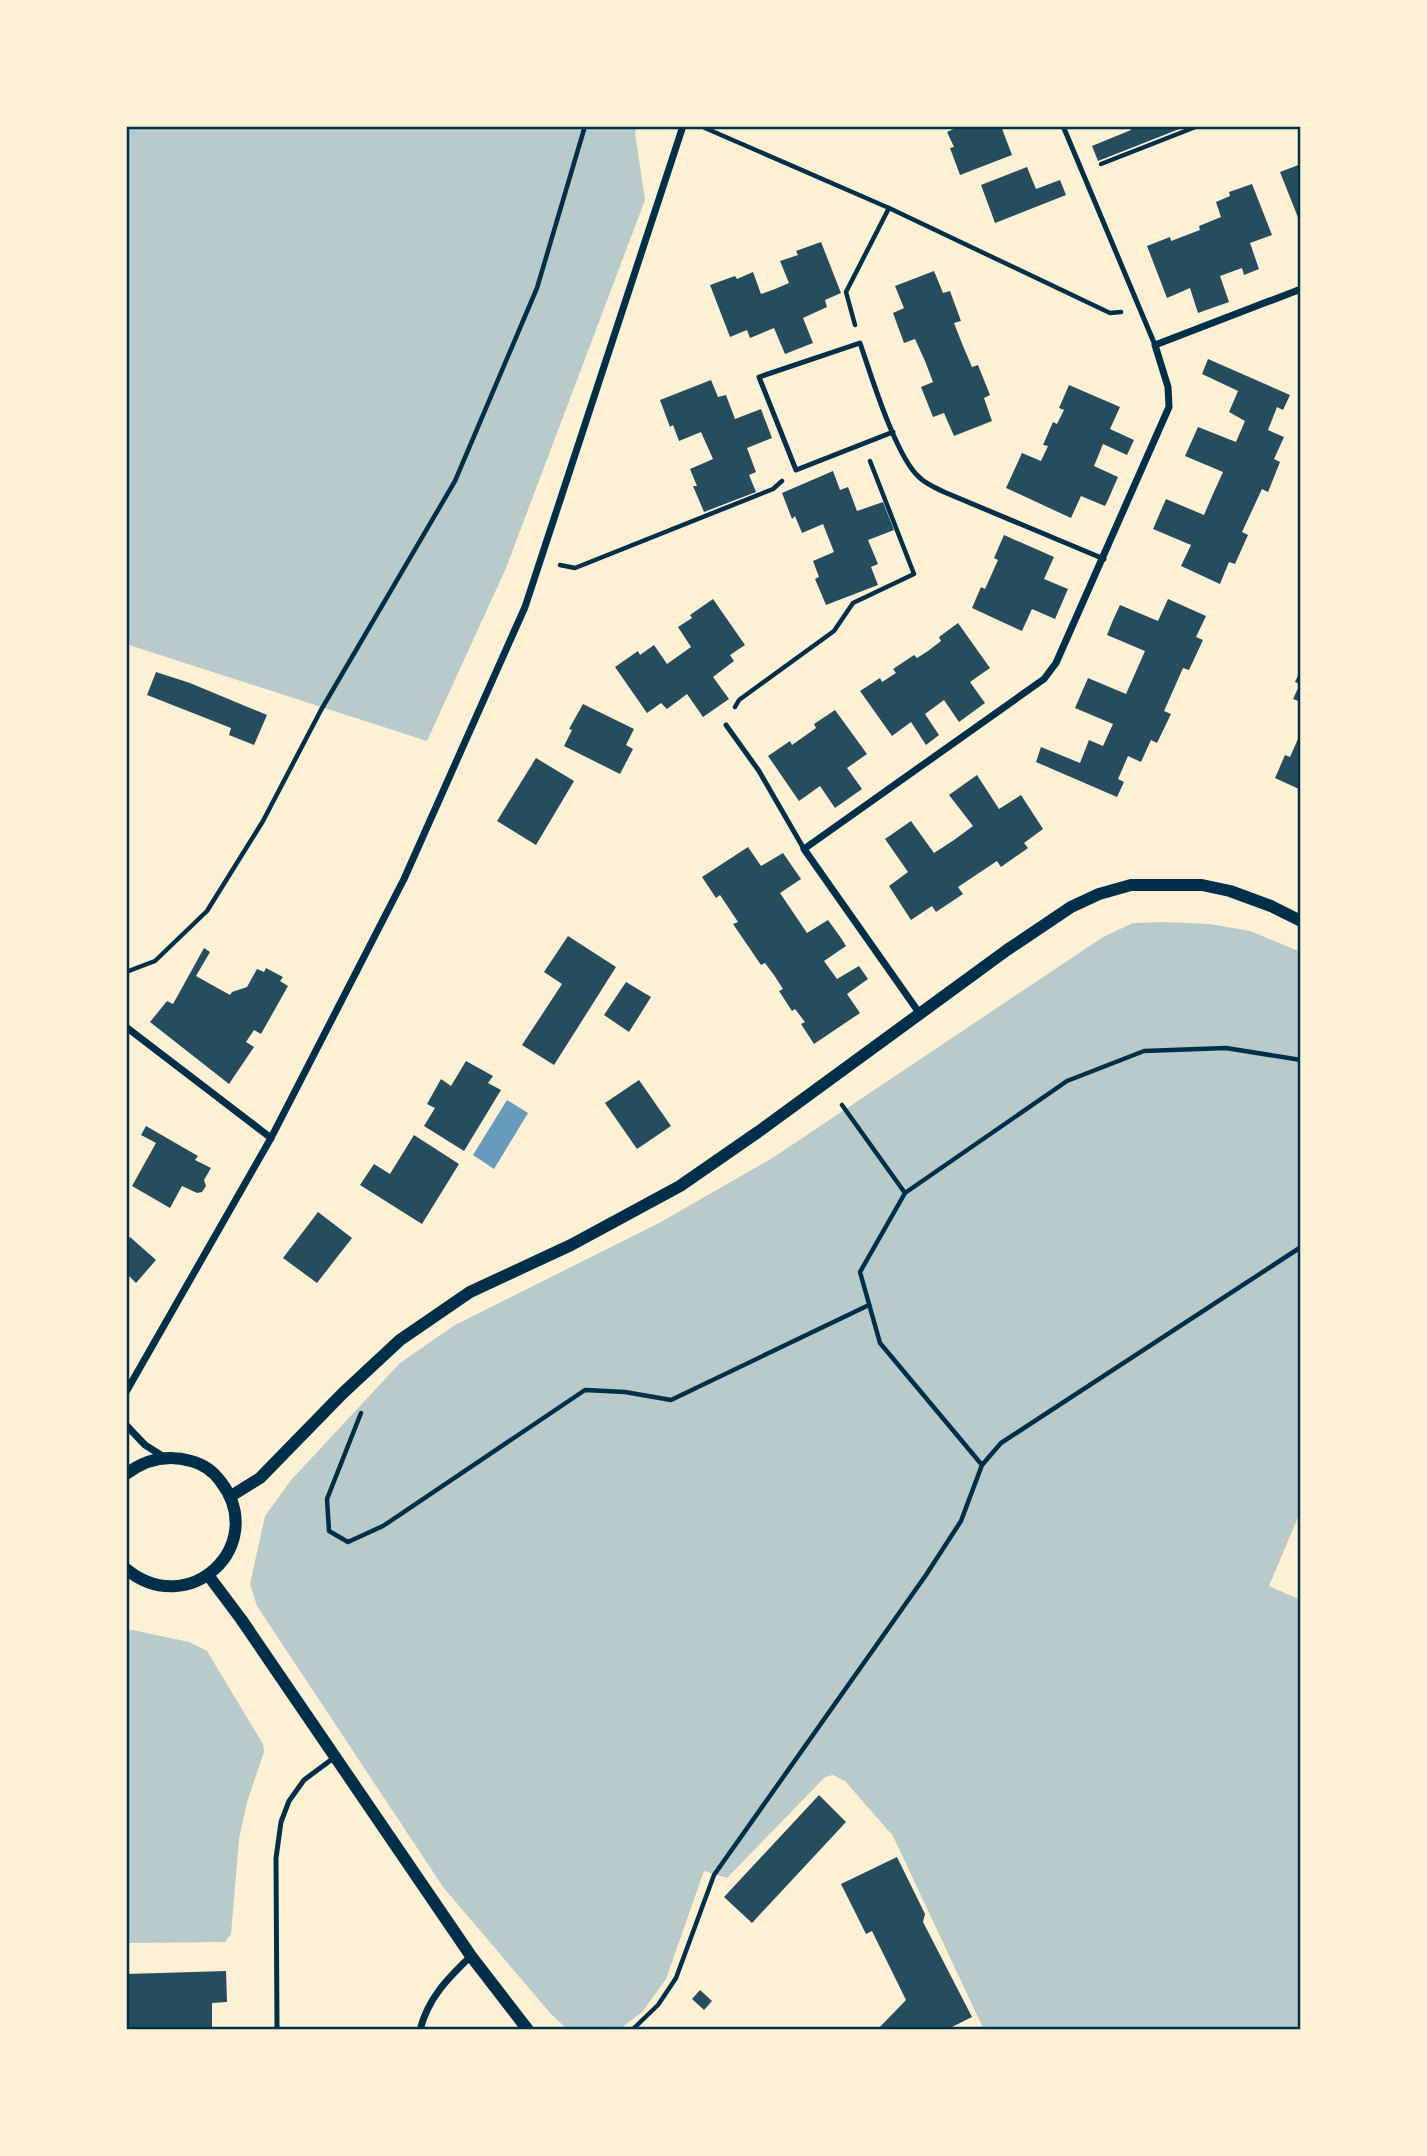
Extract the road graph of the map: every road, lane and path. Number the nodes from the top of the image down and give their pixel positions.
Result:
1 (585, 126) edge
2 (683, 126) edge
3 (700, 126) edge
4 (1063, 126) edge
5 (1198, 126) edge
6 (1082, 172) junction
7 (889, 208) junction
8 (1301, 289) edge
9 (1139, 309) junction
10 (860, 343) junction
11 (1155, 345) junction
12 (893, 432) junction
13 (863, 444) junction
14 (796, 470) junction
15 (1104, 559) junction
16 (540, 561) junction
17 (726, 725) joint
18 (804, 849) junction
19 (1301, 921) edge
20 (126, 972) edge
21 (920, 1014) junction
22 (126, 1027) edge
23 (1301, 1060) edge
24 (842, 1105) dead end
25 (271, 1138) junction
26 (905, 1194) junction
27 (1301, 1247) edge
28 (869, 1305) junction
29 (126, 1392) edge
30 (361, 1413) dead end
31 (126, 1425) edge
32 (165, 1458) junction
33 (982, 1465) junction
34 (126, 1474) edge
35 (231, 1496) junction
36 (126, 1569) edge
37 (208, 1575) junction
38 (131, 1582) edge
39 (335, 1757) junction
40 (471, 1956) junction
41 (277, 2030) edge
42 (420, 2030) edge
43 (528, 2030) edge
44 (632, 2030) edge

1 - 20 path
2 - 16 street
3 - 7 path
4 - 6 lane
5 - 6 path
6 - 9 lane
7 - 9 path
7 - 10 path
8 - 11 street
9 - 11 lane
10 - 12 lane
10 - 14 lane
11 - 15 street
12 - 13 lane
12 - 15 lane
13 - 14 lane
13 - 17 path
14 - 16 path
15 - 18 street
16 - 25 street
17 - 18 lane
18 - 21 street
19 - 21 street
21 - 35 street
22 - 25 street
23 - 26 path
24 - 26 path
25 - 29 street
26 - 28 path
27 - 33 path
28 - 30 path
28 - 33 path
31 - 32 street
32 - 34 street
32 - 35 street
33 - 44 path
35 - 37 street
36 - 38 street
37 - 38 street
37 - 39 street
39 - 40 street
39 - 41 lane
40 - 42 street
40 - 43 street

